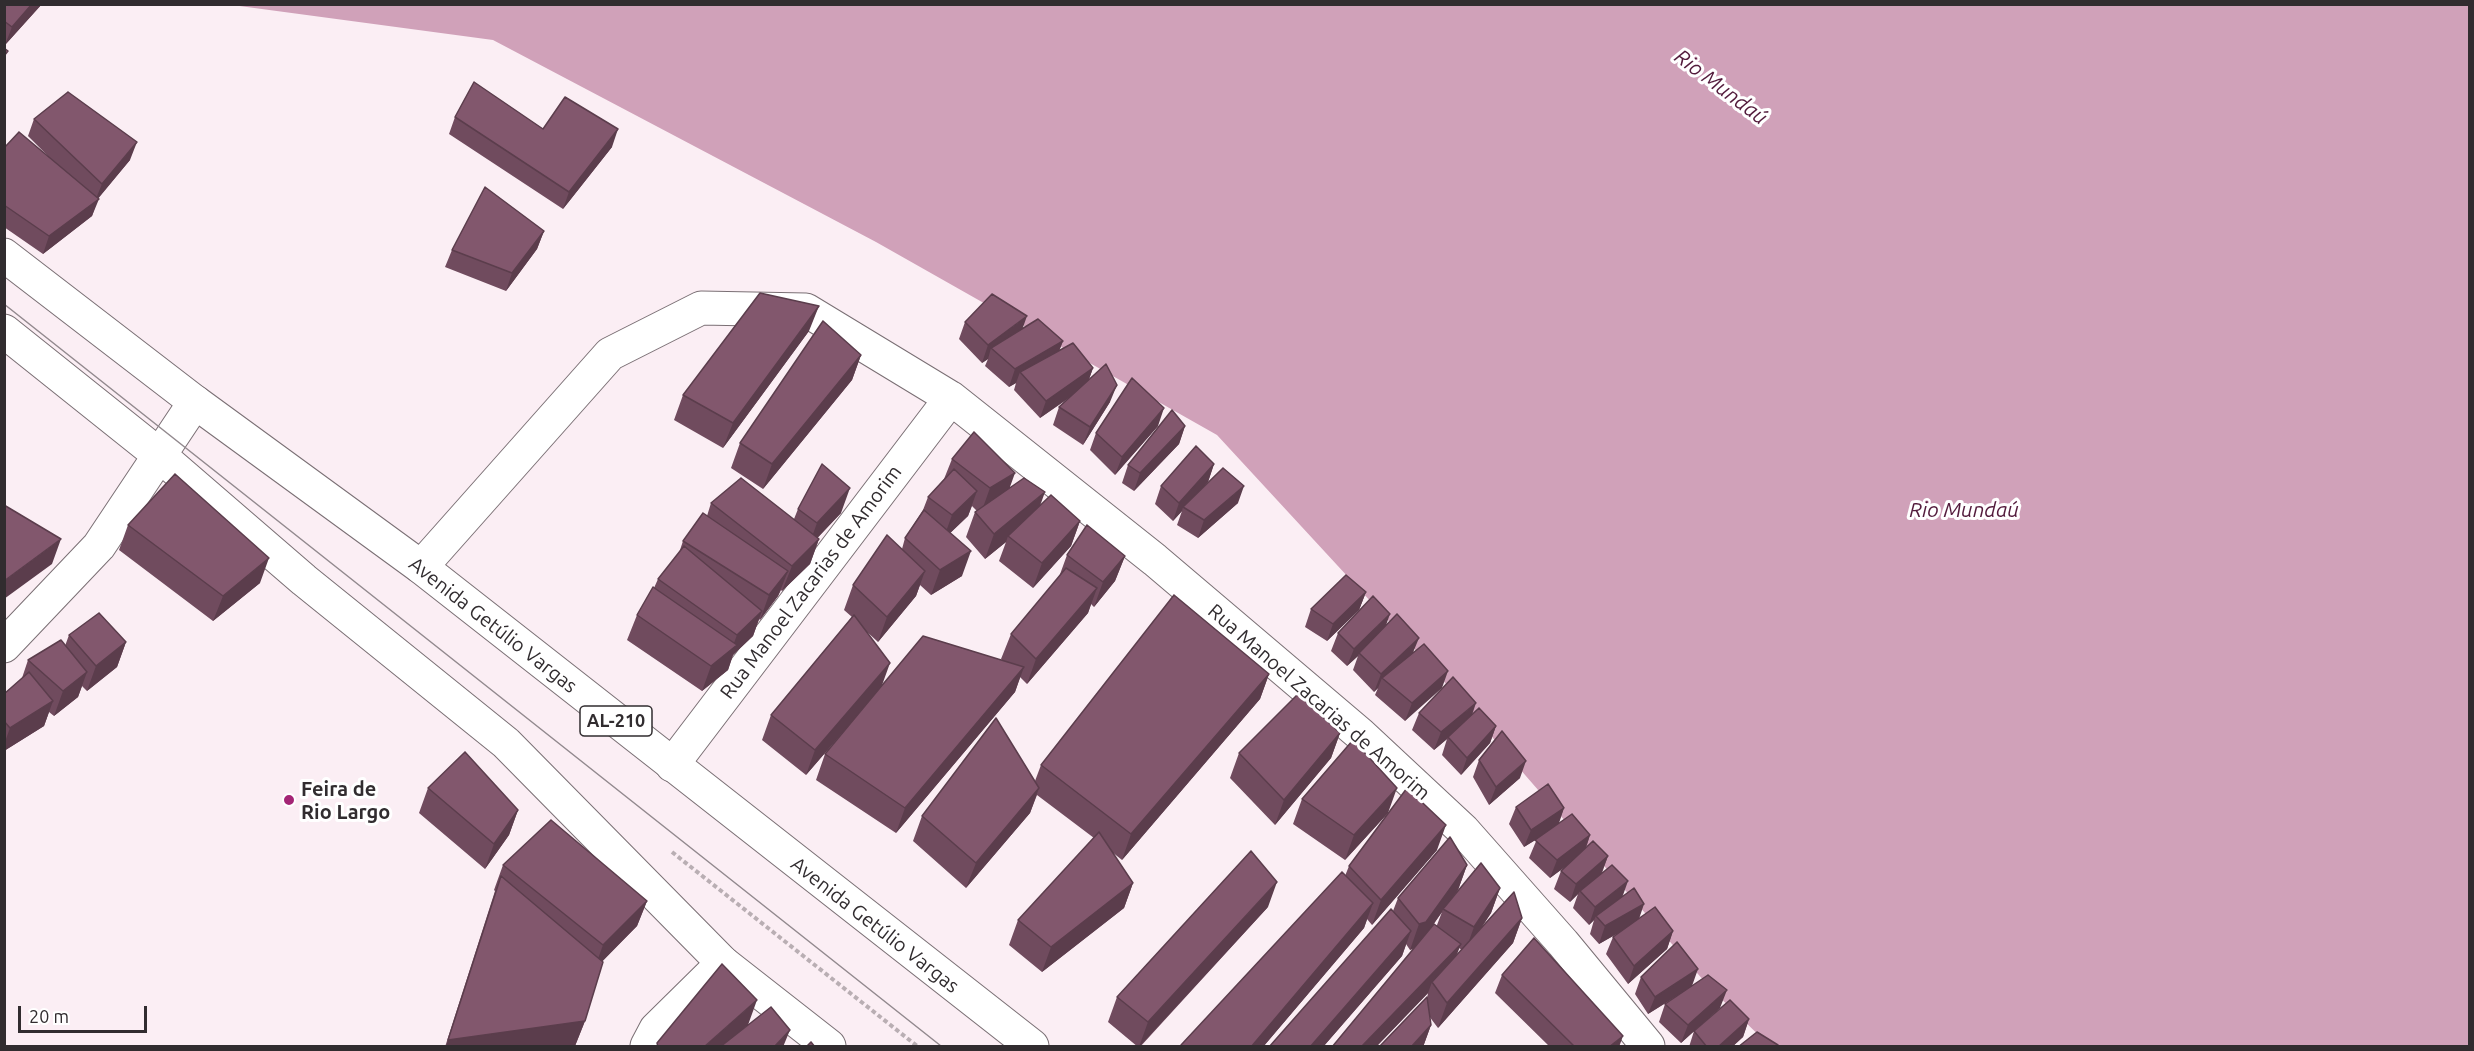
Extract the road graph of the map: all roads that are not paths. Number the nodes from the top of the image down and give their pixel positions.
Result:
1 (4, 255) edge
2 (4, 331) edge
3 (951, 398) junction
4 (195, 402) junction
5 (158, 454) junction
6 (421, 567) junction
7 (4, 646) edge
8 (672, 765) junction
9 (723, 963) junction
10 (647, 1047) edge
11 (829, 1047) edge
12 (1032, 1047) edge
13 (1648, 1047) edge

1 - 4 main road, Avenida Getúlio Vargas / AL-210
2 - 5 main road
3 - 6 main road, Rua Manoel Zacarias de Amorim
3 - 8 main road, Rua Manoel Zacarias de Amorim
3 - 13 main road, Rua Manoel Zacarias de Amorim
4 - 5 main road
4 - 6 main road, Avenida Getúlio Vargas / AL-210
5 - 7 main road
5 - 9 main road
6 - 8 main road, Avenida Getúlio Vargas / AL-210
8 - 12 main road, Avenida Getúlio Vargas / AL-210
9 - 10 main road
9 - 11 main road

